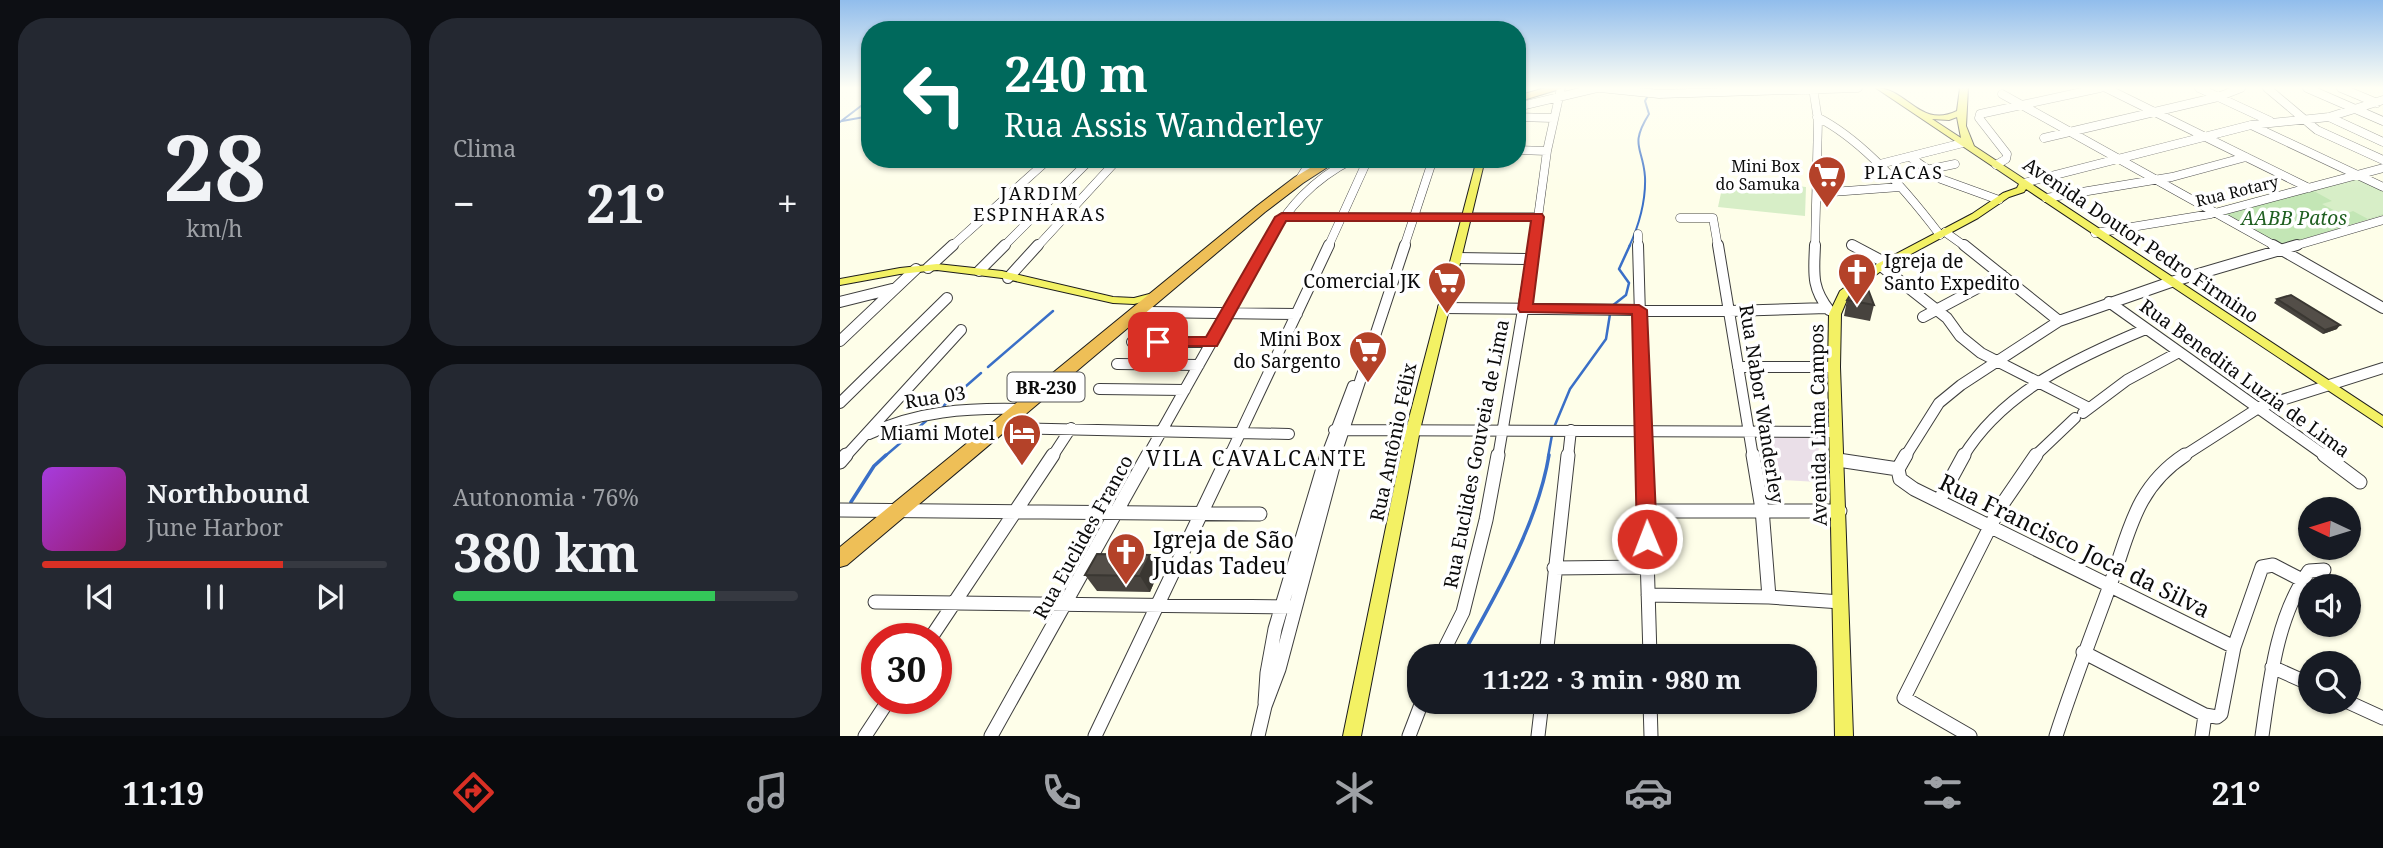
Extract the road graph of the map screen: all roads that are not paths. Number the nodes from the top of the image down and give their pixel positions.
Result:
1 (1552, 122) edge
2 (1819, 122) edge
3 (1826, 122) edge
4 (1932, 122) edge
5 (1952, 122) edge
6 (1962, 122) edge
7 (1984, 122) edge
8 (2054, 122) edge
9 (2106, 122) edge
10 (2176, 122) edge
11 (2264, 122) edge
12 (2307, 122) edge
13 (2341, 122) edge
14 (2251, 125) junction
15 (1940, 128) junction
16 (2070, 131) junction
17 (2206, 137) junction
18 (2044, 138) dead end
19 (2383, 142) edge
20 (1966, 145) junction
21 (1526, 150) edge
22 (1547, 150) junction
23 (1910, 157) junction
24 (2114, 157) junction
25 (2246, 157) junction
26 (2383, 160) edge
27 (1955, 164) dead end
28 (1876, 165) junction
29 (1996, 165) junction
30 (1039, 168) edge
31 (1082, 168) edge
32 (1110, 168) edge
33 (1306, 168) edge
34 (1319, 168) edge
35 (1338, 168) edge
36 (1364, 168) edge
37 (1430, 168) edge
38 (1479, 168) edge
39 (2383, 168) edge
40 (1926, 170) junction
41 (2357, 175) junction
42 (1299, 180) junction
43 (2155, 180) junction
44 (2016, 184) junction
45 (1900, 187) junction
46 (2383, 187) edge
47 (2309, 188) junction
48 (1818, 193) junction
49 (2043, 196) junction
50 (2002, 197) junction
51 (2213, 213) junction
52 (1467, 216) junction
53 (1282, 217) junction
54 (1413, 217) junction
55 (1538, 217) junction
56 (1341, 218) junction
57 (1680, 218) dead end
58 (1930, 219) junction
59 (2380, 223) edge
60 (1946, 232) junction
61 (2095, 233) junction
62 (1638, 234) dead end
63 (1852, 245) dead end
64 (2279, 251) junction
65 (1457, 257) junction
66 (1531, 259) junction
67 (1883, 264) junction
68 (922, 268) junction
69 (979, 271) junction
70 (2002, 275) junction
71 (1008, 278) junction
72 (840, 282) edge
73 (2171, 282) junction
74 (896, 288) junction
75 (1153, 296) junction
76 (947, 298) dead end
77 (840, 302) edge
78 (2109, 302) junction
79 (1130, 308) junction
80 (1443, 308) junction
81 (2383, 308) edge
82 (1525, 309) junction
83 (1639, 310) junction
84 (1730, 311) junction
85 (1831, 311) junction
86 (1938, 311) junction
87 (1148, 312) junction
88 (1227, 313) junction
89 (2383, 313) edge
90 (1297, 314) junction
91 (1923, 317) dead end
92 (2059, 321) junction
93 (2146, 329) junction
94 (961, 330) dead end
95 (840, 341) edge
96 (1132, 342) dead end
97 (1211, 342) junction
98 (2179, 352) junction
99 (1996, 362) junction
100 (1116, 364) dead end
101 (1199, 365) junction
102 (1738, 367) junction
103 (1834, 367) junction
104 (2383, 368) edge
105 (2040, 384) junction
106 (2329, 386) junction
107 (1099, 389) dead end
108 (1185, 390) junction
109 (840, 403) edge
110 (2260, 407) junction
111 (1019, 409) junction
112 (2082, 413) junction
113 (2383, 422) edge
114 (998, 428) junction
115 (1071, 428) junction
116 (1502, 429) junction
117 (1163, 430) junction
118 (1339, 430) junction
119 (1413, 430) junction
120 (1571, 430) junction
121 (1750, 431) junction
122 (1240, 432) junction
123 (1642, 432) junction
124 (1837, 432) junction
125 (1289, 434) dead end
126 (861, 439) junction
127 (1838, 460) junction
128 (840, 462) edge
129 (1899, 474) junction
130 (2360, 482) dead end
131 (1938, 501) junction
132 (900, 509) junction
133 (1762, 509) junction
134 (840, 510) edge
135 (1016, 511) junction
136 (1646, 511) junction
137 (1840, 511) junction
138 (1118, 512) junction
139 (1200, 512) junction
140 (1260, 514) dead end
141 (1989, 527) junction
142 (840, 559) edge
143 (1647, 567) junction
144 (1555, 568) junction
145 (2324, 570) dead end
146 (2307, 574) edge
147 (2298, 578) edge
148 (2110, 586) junction
149 (2298, 592) edge
150 (1648, 595) junction
151 (1769, 597) junction
152 (875, 602) dead end
153 (1841, 602) junction
154 (954, 603) junction
155 (1066, 603) junction
156 (1157, 604) junction
157 (1287, 607) junction
158 (941, 623) edge
159 (1447, 644) edge
160 (1547, 644) edge
161 (1650, 644) edge
162 (2234, 647) junction
163 (2083, 652) junction
164 (2272, 667) junction
165 (2298, 679) edge
166 (2361, 708) edge
167 (879, 714) edge
168 (1417, 714) edge
169 (1541, 714) edge
170 (1650, 714) edge
171 (2205, 715) junction
172 (2383, 718) edge
173 (865, 736) edge
174 (991, 736) edge
175 (1095, 736) edge
176 (1258, 736) edge
177 (1352, 736) edge
178 (1409, 736) edge
179 (1538, 736) edge
180 (1651, 736) edge
181 (1844, 736) edge
182 (1970, 736) edge
183 (2056, 736) edge
184 (2202, 736) edge
185 (2262, 736) edge

1 - 22 street, Rua Euclides Gouveia de Lima
2 - 48 street, Avenida Lima Campos
3 - 28 street
4 - 15 main road, Avenida Doutor Pedro Firmino
5 - 15 main road
6 - 20 main road
7 - 29 street
8 - 16 street
9 - 16 street
10 - 17 street
11 - 14 street
12 - 26 street
13 - 19 street
14 - 17 street
14 - 41 street
15 - 20 main road, Avenida Doutor Pedro Firmino
16 - 18 street
16 - 24 street
17 - 24 street
17 - 25 street
20 - 23 street
20 - 29 main road, Avenida Doutor Pedro Firmino
21 - 22 street
22 - 55 street, Rua Euclides Gouveia de Lima
23 - 28 street
23 - 40 street
24 - 43 street
24 - 44 street
25 - 43 street
25 - 47 street
27 - 40 street
28 - 45 street
29 - 44 main road, Avenida Doutor Pedro Firmino
30 - 68 street
31 - 69 street
32 - 71 street
33 - 42 street
34 - 42 highway, BR-230
35 - 53 street, Rua Euclides Franco
36 - 56 street
37 - 54 street
38 - 52 main road, Rua Antônio Félix
39 - 41 street, Rua Rotary
40 - 50 street
41 - 46 street
41 - 47 street, Rua Rotary
42 - 75 highway, BR-230
43 - 49 street
43 - 51 street
44 - 49 main road
44 - 50 main road
45 - 48 street
45 - 58 street
47 - 51 street, Rua Rotary
48 - 85 street, Avenida Lima Campos
49 - 61 main road, Avenida Doutor Pedro Firmino
50 - 60 main road
51 - 61 street, Rua Rotary
51 - 64 street
52 - 54 street
52 - 55 street
52 - 65 main road, Rua Antônio Félix
53 - 56 street
53 - 88 street, Rua Euclides Franco
54 - 56 street
54 - 118 street
55 - 66 street, Rua Euclides Gouveia de Lima
56 - 90 street
57 - 84 street, Rua Nabor Wanderley
58 - 60 street
58 - 60 street
59 - 64 street
60 - 67 main road
60 - 70 street
61 - 73 main road, Avenida Doutor Pedro Firmino
62 - 83 street
63 - 67 street
64 - 73 street
64 - 81 street
64 - 89 street
65 - 66 street
65 - 80 main road, Rua Antônio Félix
66 - 82 street, Rua Euclides Gouveia de Lima
67 - 85 main road
67 - 86 street
68 - 69 main road
68 - 72 main road
68 - 74 street
69 - 71 main road
70 - 86 street
70 - 92 street
71 - 79 main road
73 - 78 street
73 - 106 main road, Avenida Doutor Pedro Firmino
74 - 77 street
74 - 95 street
75 - 79 highway, BR-230
75 - 87 street
76 - 109 street
78 - 92 street
78 - 93 street, Rua Benedita Luzia de Lima
79 - 87 street
79 - 111 highway, BR-230
80 - 82 street
80 - 119 main road, Rua Antônio Félix
82 - 83 street
82 - 116 street, Rua Euclides Gouveia de Lima
83 - 84 street
83 - 123 street
84 - 85 street
84 - 102 street, Rua Nabor Wanderley
85 - 103 main road, Avenida Lima Campos
86 - 91 street
86 - 99 street
87 - 88 street
88 - 90 street
88 - 97 street, Rua Euclides Franco
90 - 122 street
92 - 99 street
93 - 98 street, Rua Benedita Luzia de Lima
93 - 105 street
94 - 126 street
96 - 97 street
97 - 101 street, Rua Euclides Franco
98 - 110 street, Rua Benedita Luzia de Lima
98 - 112 street
99 - 105 street
99 - 129 street
100 - 101 street
101 - 108 street, Rua Euclides Franco
102 - 103 street
102 - 121 street, Rua Nabor Wanderley
103 - 124 main road, Avenida Lima Campos
104 - 106 street
105 - 112 street
105 - 131 street
106 - 110 street
106 - 113 main road, Avenida Doutor Pedro Firmino
107 - 108 street
108 - 117 street, Rua Euclides Franco
110 - 130 street, Rua Benedita Luzia de Lima
110 - 148 street
111 - 114 highway, BR-230
111 - 126 street, Rua 03
112 - 141 street
114 - 115 street
114 - 132 highway, BR-230
115 - 117 street
115 - 135 street
116 - 119 street
116 - 120 street
116 - 159 street, Rua Euclides Gouveia de Lima
117 - 122 street
117 - 138 street, Rua Euclides Franco
118 - 119 street
118 - 157 street
119 - 177 main road, Rua Antônio Félix
120 - 123 street
120 - 144 street
121 - 123 street
121 - 124 street
121 - 133 street, Rua Nabor Wanderley
122 - 125 street
122 - 139 street
123 - 136 street
124 - 127 main road, Avenida Lima Campos
126 - 128 street
127 - 129 street
127 - 137 main road, Avenida Lima Campos
129 - 131 street, Rua Francisco Joca da Silva
131 - 141 street, Rua Francisco Joca da Silva
132 - 134 street
132 - 135 street
132 - 142 highway, BR-230
133 - 136 street
133 - 137 street
133 - 151 street, Rua Nabor Wanderley
135 - 138 street
135 - 154 street
136 - 143 street
137 - 153 main road, Avenida Lima Campos
138 - 139 street
138 - 155 street, Rua Euclides Franco
139 - 140 street
139 - 156 street
141 - 148 street, Rua Francisco Joca da Silva
141 - 182 street
143 - 144 street
143 - 150 street
144 - 160 street
145 - 146 street
147 - 162 street
148 - 162 street, Rua Francisco Joca da Silva
148 - 163 street
149 - 164 street
150 - 151 street
150 - 161 street
151 - 153 street
152 - 154 street
153 - 181 main road, Avenida Lima Campos
154 - 155 street
154 - 158 street
155 - 156 street
155 - 174 street, Rua Euclides Franco
156 - 157 street
156 - 175 street
157 - 176 street
162 - 171 street
163 - 171 street
163 - 183 street
164 - 165 street
164 - 185 street
166 - 172 street
167 - 173 street
168 - 178 street
169 - 179 street
170 - 180 street
171 - 184 street

